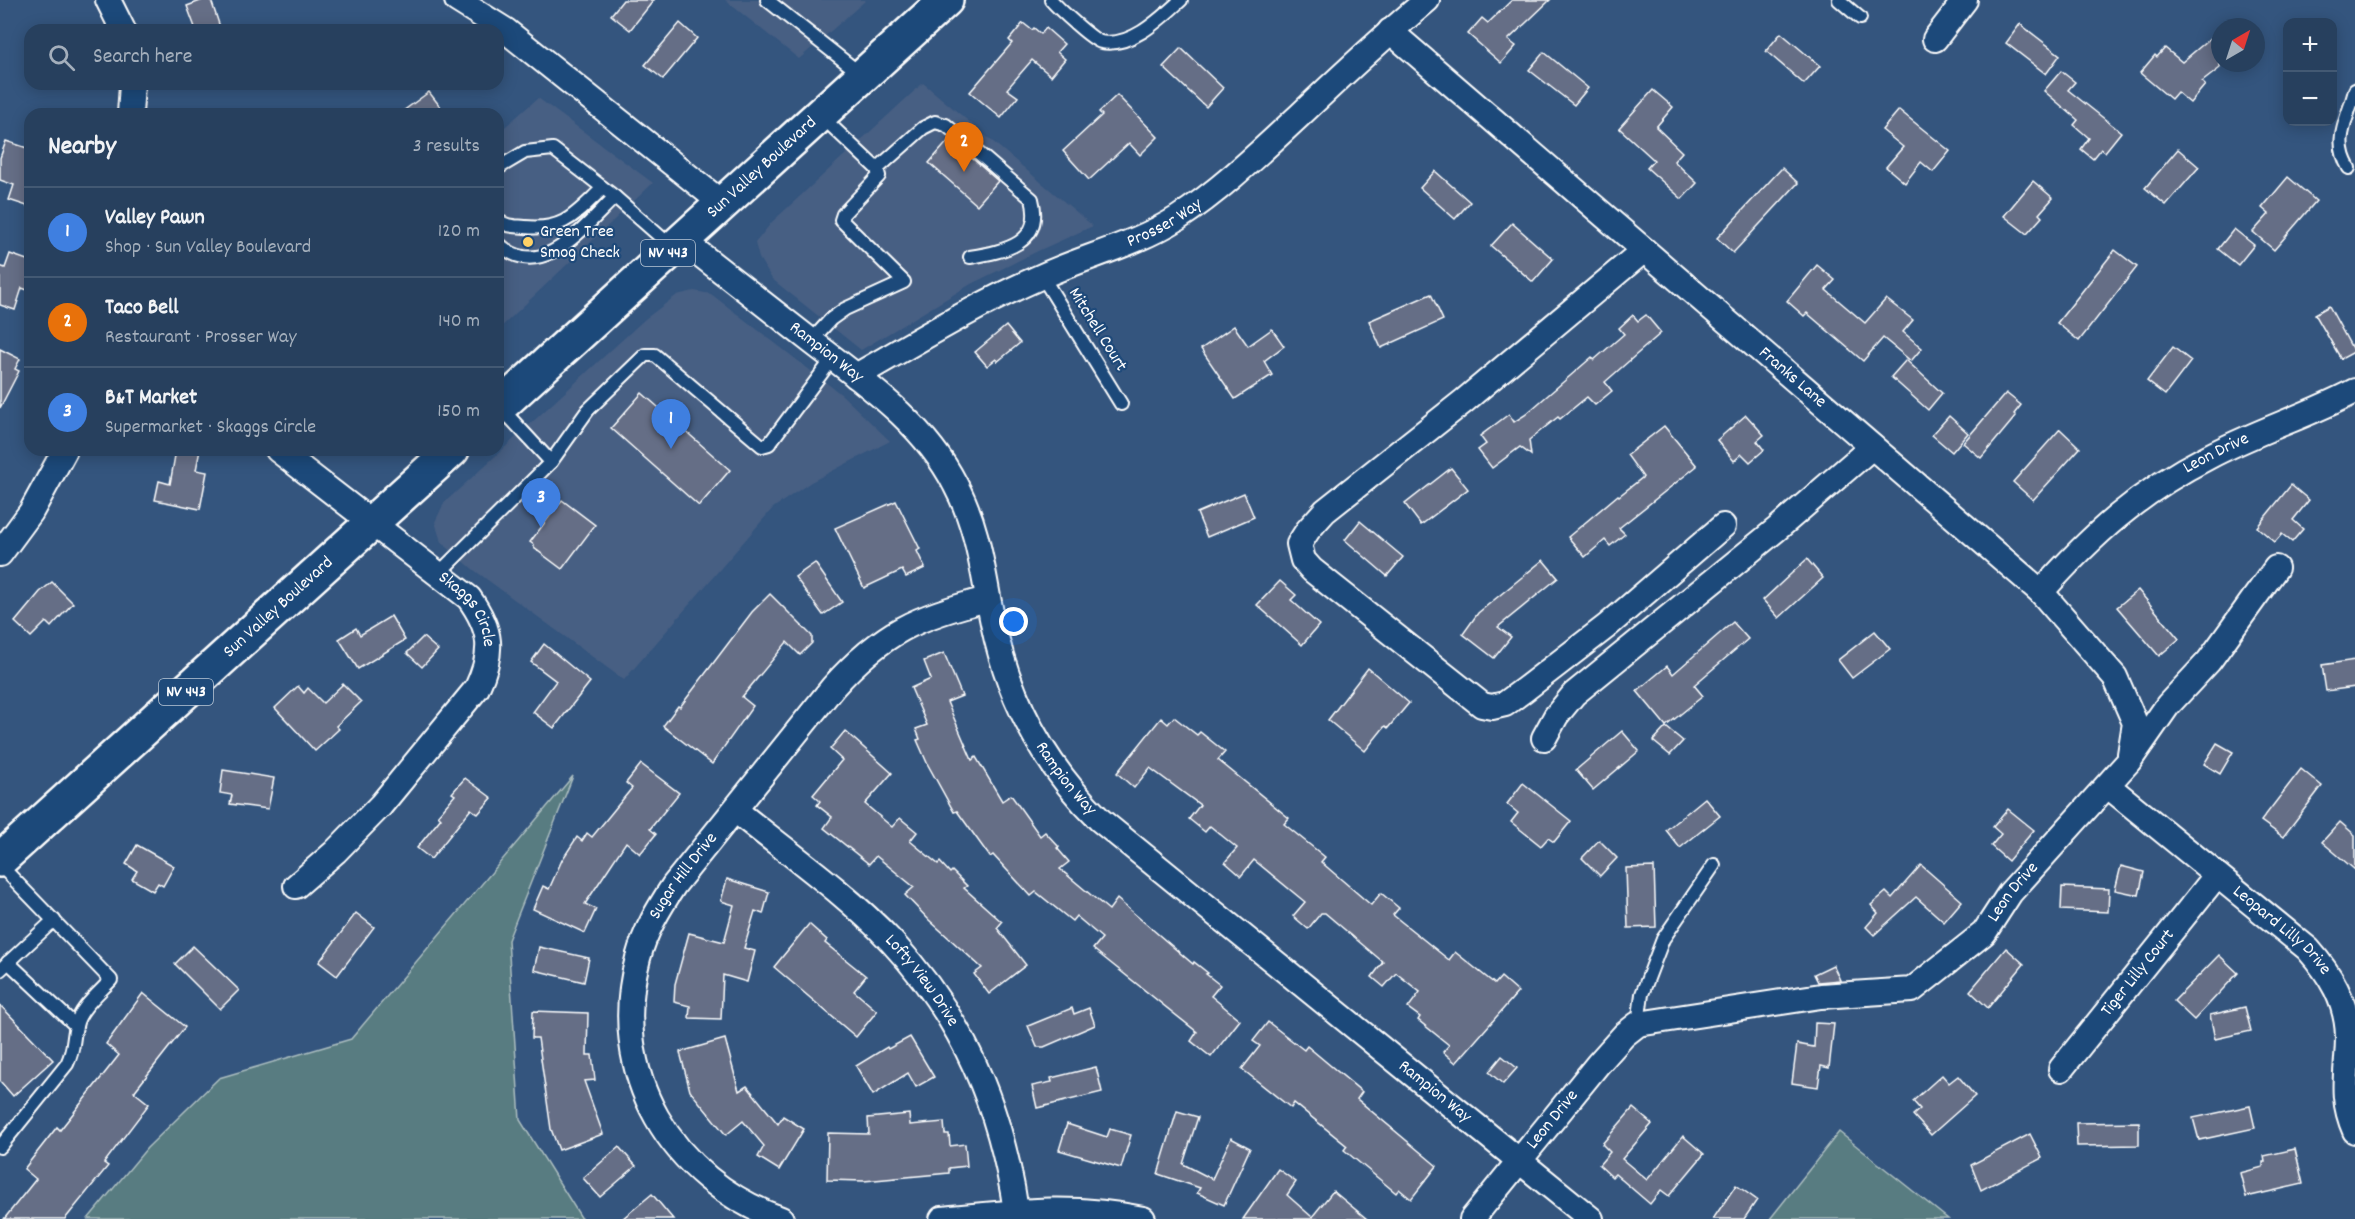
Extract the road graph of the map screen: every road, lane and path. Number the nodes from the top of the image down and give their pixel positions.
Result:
1 (108, 0) edge
2 (457, 0) edge
3 (767, 0) edge
4 (946, 0) edge
5 (1051, 0) edge
6 (1181, 0) edge
7 (1427, 0) edge
8 (1839, 0) edge
9 (1965, 0) edge
10 (1860, 18) dead end
11 (120, 24) edge
12 (495, 24) edge
13 (504, 29) edge
14 (1390, 31) junction
15 (1935, 39) dead end
16 (862, 76) junction
17 (133, 90) edge
18 (2355, 90) edge
19 (134, 108) edge
20 (820, 115) junction
21 (504, 164) edge
22 (2349, 168) dead end
23 (877, 169) junction
24 (603, 188) junction
25 (615, 197) junction
26 (723, 204) junction
27 (504, 224) edge
28 (678, 244) junction
29 (504, 249) edge
30 (1644, 250) junction
31 (970, 257) dead end
32 (1042, 276) junction
33 (811, 341) junction
34 (833, 358) junction
35 (856, 375) junction
36 (2355, 391) edge
37 (504, 402) edge
38 (1121, 404) dead end
39 (504, 412) edge
40 (1872, 447) junction
41 (62, 456) edge
42 (286, 456) edge
43 (446, 456) edge
44 (551, 462) junction
45 (373, 523) junction
46 (1722, 526) dead end
47 (0, 554) edge
48 (2276, 568) dead end
49 (438, 574) junction
50 (2041, 592) junction
51 (988, 599) junction
52 (1545, 738) dead end
53 (2129, 761) junction
54 (2108, 786) junction
55 (735, 810) junction
56 (0, 863) edge
57 (1714, 865) dead end
58 (2216, 876) junction
59 (296, 886) dead end
60 (54, 920) junction
61 (4, 966) edge
62 (1638, 1024) junction
63 (75, 1026) junction
64 (2061, 1069) dead end
65 (2355, 1131) edge
66 (0, 1147) edge
67 (1519, 1161) junction
68 (1016, 1211) junction
69 (781, 1219) edge
70 (942, 1219) edge
71 (1143, 1219) edge
72 (1472, 1219) edge
73 (1591, 1219) edge

1 - 11 street
2 - 12 street
3 - 16 lane
4 - 16 main road, Sun Valley Boulevard / NV 443
5 - 6 lane
7 - 14 street, Prosser Way
8 - 10 lane
9 - 15 street
13 - 26 street
14 - 30 street, Franks Lane
14 - 32 street, Prosser Way
16 - 20 main road, Sun Valley Boulevard / NV 443
17 - 19 street
18 - 22 lane
20 - 23 lane
20 - 26 main road, Sun Valley Boulevard / NV 443
21 - 24 lane
23 - 31 lane
23 - 33 lane
24 - 25 lane
24 - 27 lane
25 - 28 lane
25 - 29 lane
26 - 28 main road, Sun Valley Boulevard / NV 443
28 - 33 street, Rampion Way
28 - 37 main road, Sun Valley Boulevard / NV 443
30 - 40 street, Franks Lane
30 - 46 street
32 - 35 street, Prosser Way
32 - 38 lane, Mitchell Court
33 - 34 street, Rampion Way
34 - 35 street, Rampion Way
34 - 44 lane
35 - 51 street, Rampion Way
36 - 50 street, Leon Drive
39 - 44 lane
40 - 50 street, Franks Lane
40 - 52 street
41 - 47 street
42 - 45 street, Skaggs Circle
43 - 45 main road, Sun Valley Boulevard / NV 443
44 - 49 lane
45 - 49 street, Skaggs Circle
45 - 56 main road, Sun Valley Boulevard / NV 443
48 - 53 street, Leon Drive
49 - 59 street, Skaggs Circle
50 - 53 street, Franks Lane
51 - 55 street, Sugar Hill Drive
51 - 67 street, Rampion Way
53 - 54 street, Leon Drive
54 - 58 street, Leopard Lilly Drive
54 - 62 street, Leon Drive
55 - 68 street, Lofty View Drive
55 - 69 street, Sugar Hill Drive
56 - 60 lane
57 - 62 lane
58 - 64 street, Tiger Lilly Court
58 - 65 street, Leopard Lilly Drive
60 - 61 lane
60 - 63 lane
61 - 63 lane
62 - 67 street, Leon Drive
63 - 66 lane
67 - 72 street, Leon Drive
67 - 73 street, Rampion Way
68 - 70 street
68 - 71 street

